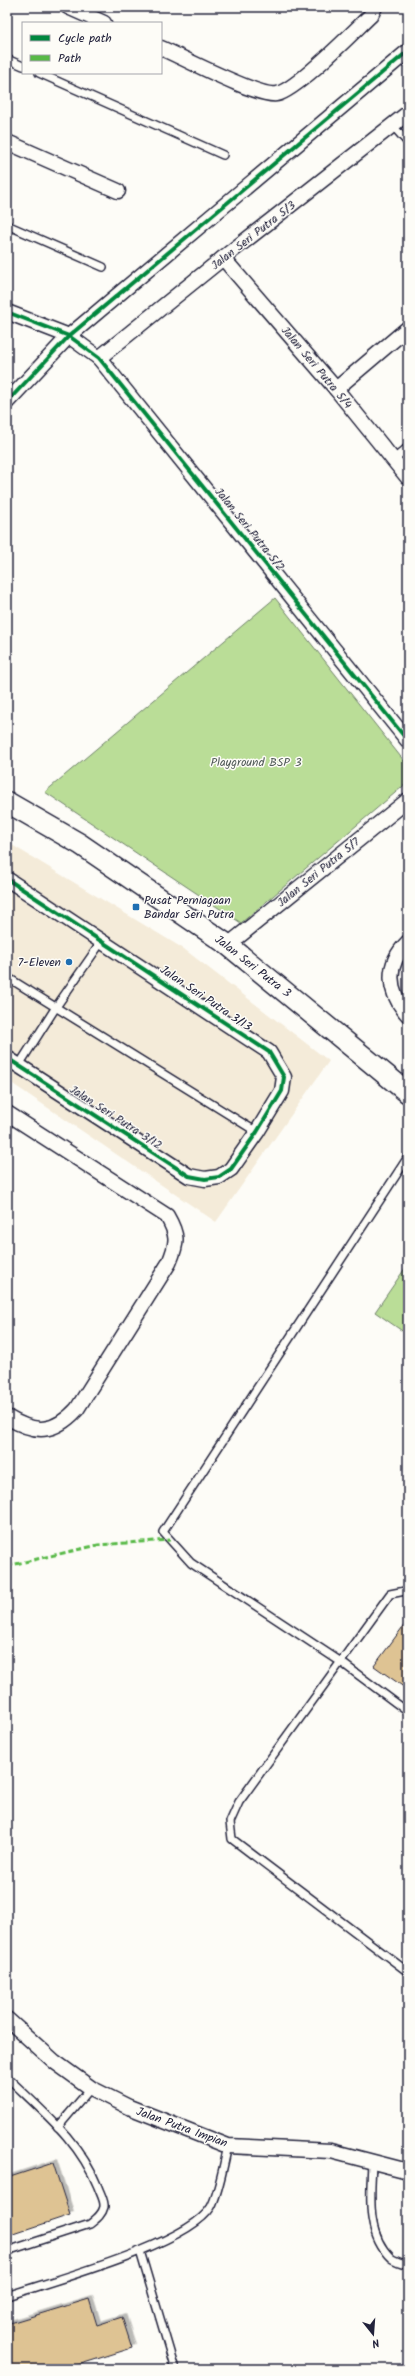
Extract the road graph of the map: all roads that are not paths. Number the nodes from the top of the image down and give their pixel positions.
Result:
1 (68, 7) edge
2 (375, 7) edge
3 (102, 22) edge
4 (162, 48) edge
5 (408, 51) edge
6 (7, 59) edge
7 (22, 66) edge
8 (40, 74) edge
9 (408, 113) edge
10 (393, 126) junction
11 (7, 142) edge
12 (408, 143) edge
13 (223, 155) dead end
14 (118, 191) dead end
15 (7, 225) edge
16 (223, 258) junction
17 (103, 267) dead end
18 (7, 312) edge
19 (408, 328) edge
20 (69, 336) junction
21 (99, 358) junction
22 (336, 389) junction
23 (7, 402) edge
24 (408, 447) edge
25 (393, 460) junction
26 (408, 478) edge
27 (408, 741) edge
28 (408, 800) edge
29 (7, 802) edge
30 (7, 879) edge
31 (102, 941) junction
32 (408, 942) edge
33 (228, 945) junction
34 (7, 977) edge
35 (56, 1007) junction
36 (408, 1015) edge
37 (7, 1058) edge
38 (19, 1066) junction
39 (408, 1093) edge
40 (7, 1112) edge
41 (257, 1132) junction
42 (408, 1157) edge
43 (220, 1177) joint
44 (7, 1417) edge
45 (408, 1592) edge
46 (341, 1662) junction
47 (408, 1712) edge
48 (408, 1972) edge
49 (7, 2018) edge
50 (7, 2077) edge
51 (91, 2088) junction
52 (58, 2127) junction
53 (228, 2146) junction
54 (372, 2162) junction
55 (408, 2171) edge
56 (7, 2251) edge
57 (140, 2251) junction
58 (408, 2265) edge
59 (7, 2296) edge
60 (175, 2369) edge

1 - 3 street
2 - 4 street
5 - 20 street
6 - 7 lane
8 - 13 lane
9 - 10 street, Jalan Seri Putra 5/3
10 - 12 lane
10 - 16 street, Jalan Seri Putra 5/3
11 - 14 street
15 - 17 lane
16 - 21 street, Jalan Seri Putra 5/3
16 - 22 street, Jalan Seri Putra 5/4
18 - 20 street, Jalan Seri Putra 5/2
19 - 22 street
20 - 21 street, Jalan Seri Putra 5/2
20 - 23 street
21 - 27 street, Jalan Seri Putra 5/2
22 - 25 street, Jalan Seri Putra 5/4
24 - 25 lane
25 - 26 street, Jalan Seri Putra 5/4
28 - 33 street, Jalan Seri Putra 5/7
29 - 33 street, Jalan Seri Putra 3
30 - 31 street, Jalan Seri Putra 3/13
31 - 35 lane
31 - 41 street, Jalan Seri Putra 3/13
32 - 36 street
33 - 39 street, Jalan Seri Putra 3
34 - 35 lane
35 - 38 lane
35 - 41 lane
37 - 38 street, Jalan Seri Putra 3/12
38 - 43 street, Jalan Seri Putra 3/12
40 - 44 street
41 - 43 street, Jalan Seri Putra 3/13
42 - 46 lane
45 - 46 lane
46 - 47 lane
46 - 48 lane
49 - 51 street, Jalan Putra Impian
50 - 52 lane
51 - 52 lane
51 - 53 street, Jalan Putra Impian
52 - 56 lane
53 - 54 street, Jalan Putra Impian
53 - 57 lane
54 - 55 street, Jalan Putra Impian
54 - 58 lane
57 - 59 lane
57 - 60 lane

